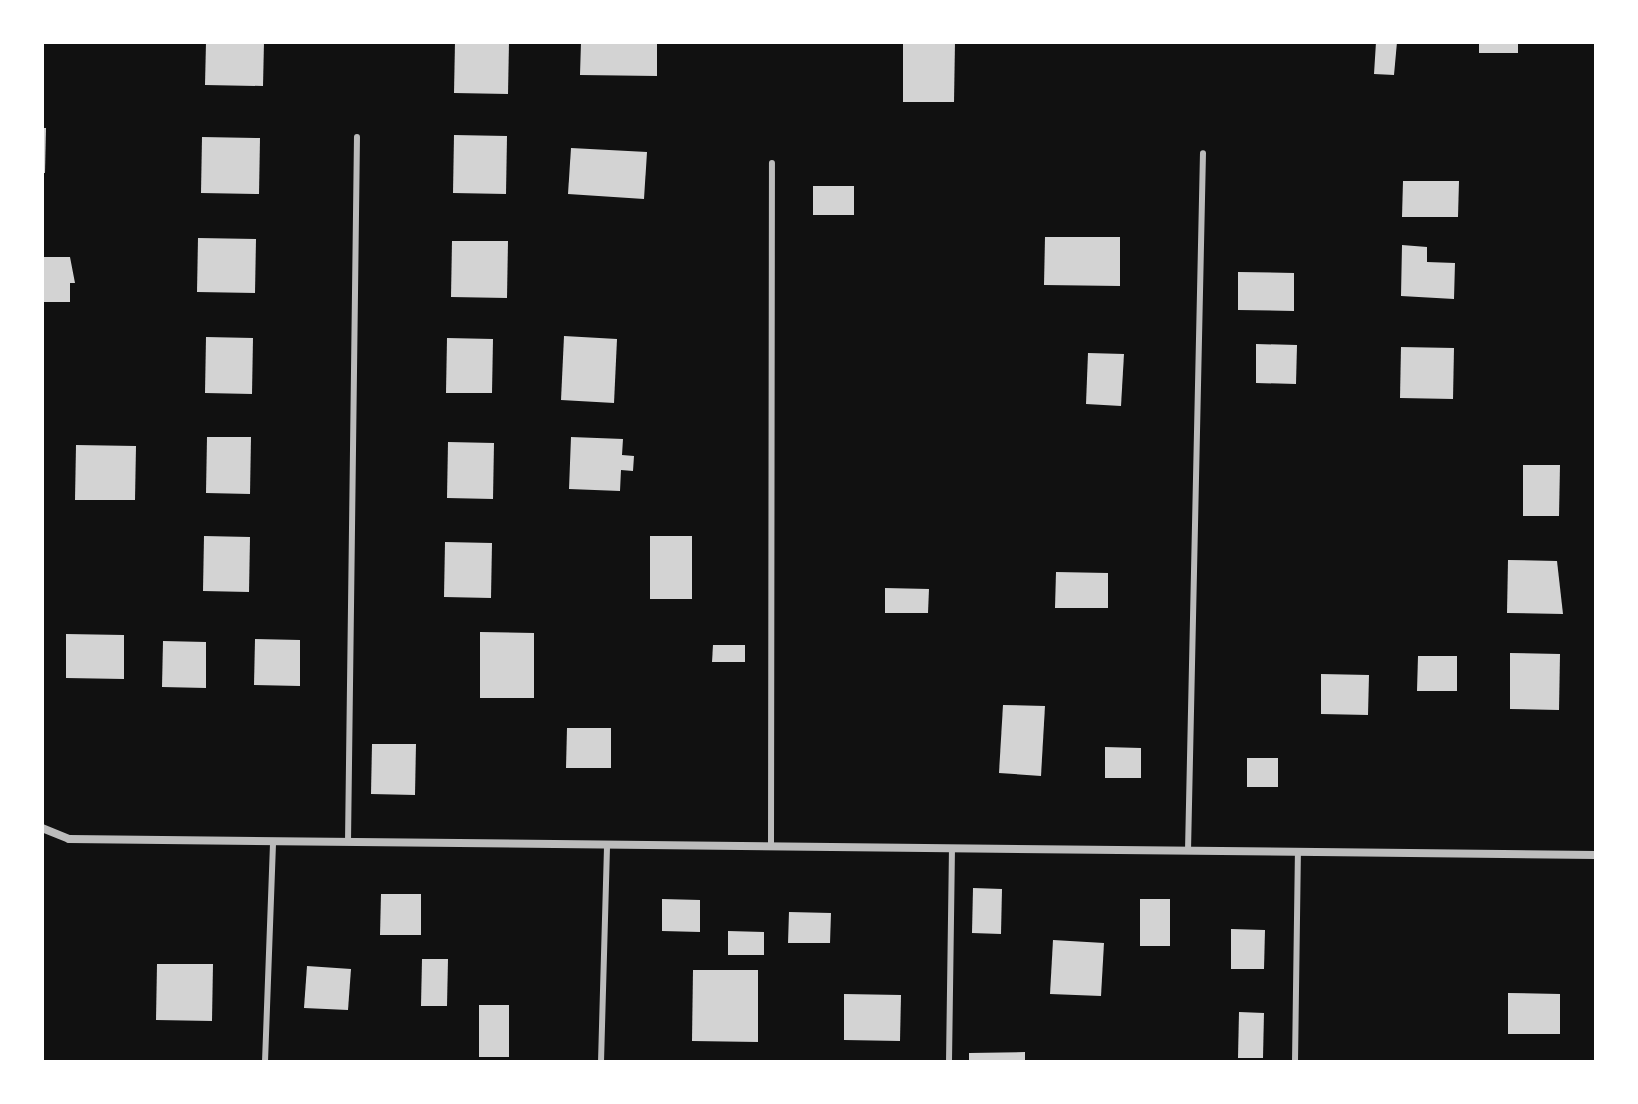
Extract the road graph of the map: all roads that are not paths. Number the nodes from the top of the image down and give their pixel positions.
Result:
1 (357, 137) dead end
2 (1203, 153) dead end
3 (772, 163) dead end
4 (42, 828) edge
5 (273, 841) junction
6 (348, 842) junction
7 (607, 844) junction
8 (771, 846) junction
9 (952, 848) junction
10 (1188, 851) junction
11 (1298, 852) junction
12 (1596, 855) edge
13 (265, 1062) edge
14 (601, 1062) edge
15 (949, 1062) edge
16 (1295, 1062) edge

1 - 6 lane
2 - 10 lane
3 - 8 lane
4 - 5 street
5 - 6 street
5 - 13 lane
6 - 7 street
7 - 8 street
7 - 14 lane
8 - 9 street
9 - 10 street
9 - 15 lane
10 - 11 street
11 - 12 street
11 - 16 lane

